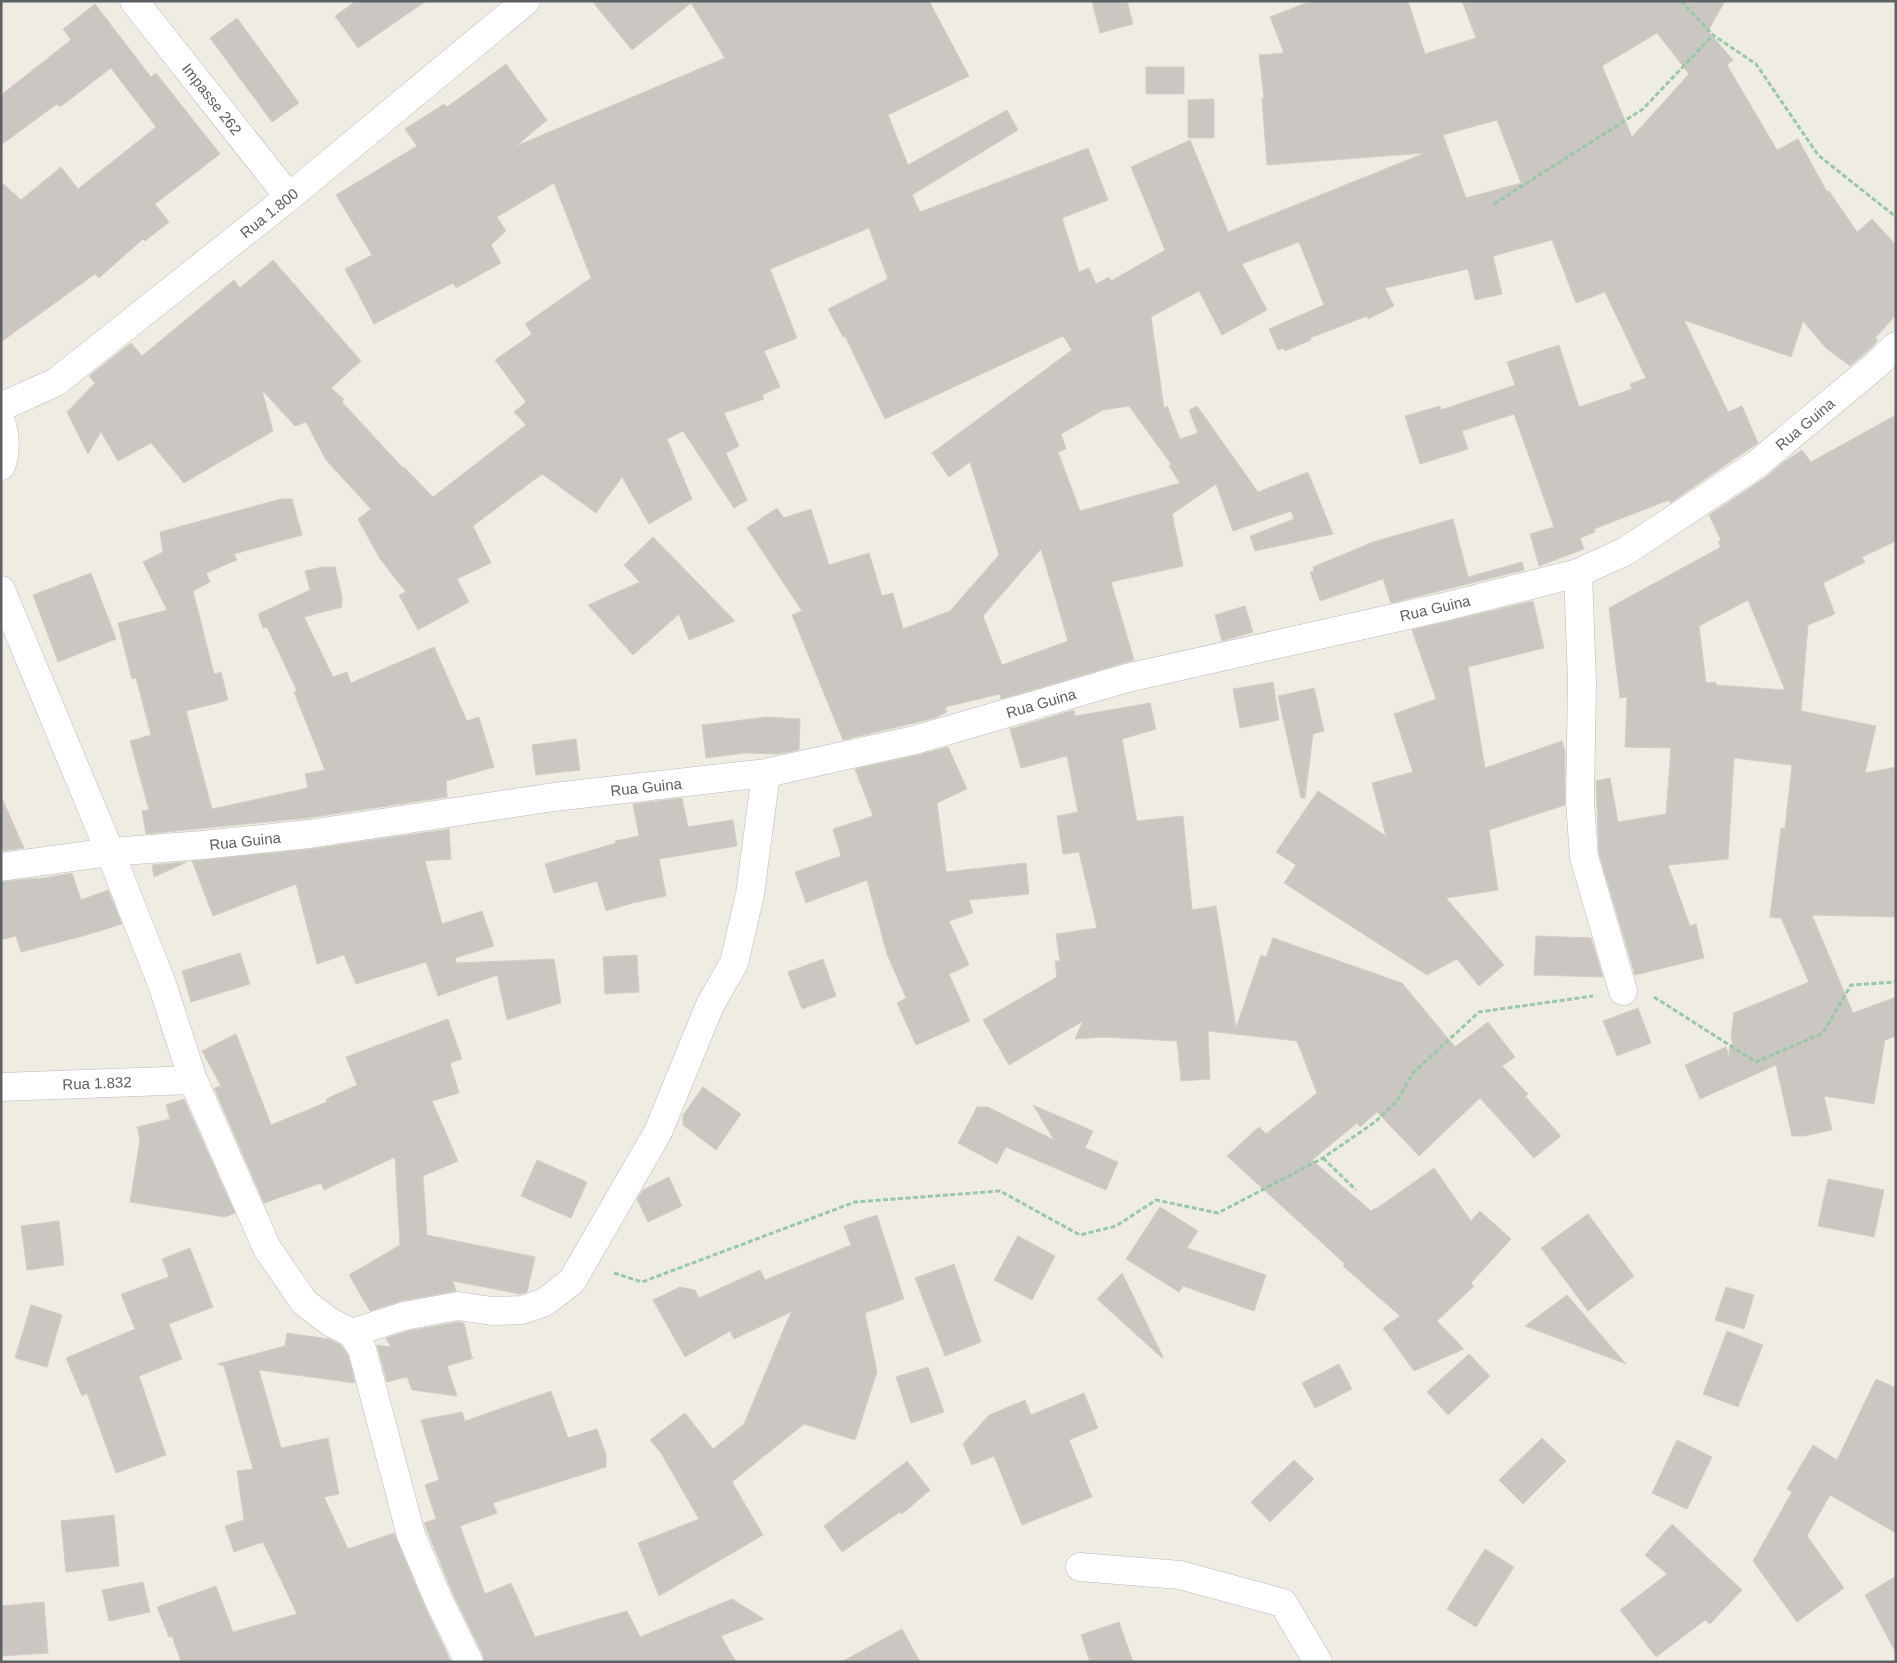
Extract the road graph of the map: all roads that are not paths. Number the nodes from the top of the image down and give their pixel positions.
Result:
1 (134, 1) edge
2 (515, 5) edge
3 (289, 197) junction
4 (1896, 346) edge
5 (1, 407) edge
6 (1, 422) edge
7 (1, 466) edge
8 (1578, 573) junction
9 (1, 590) edge
10 (766, 773) junction
11 (110, 852) junction
12 (1, 867) edge
13 (1623, 992) road end
14 (193, 1080) junction
15 (1, 1087) edge
16 (352, 1333) junction
17 (1080, 1568) dead end
18 (468, 1662) edge
19 (1318, 1662) edge

1 - 3 street, Impasse 262
2 - 3 street, Rua 1.800
3 - 5 street, Rua 1.800
4 - 8 street, Rua Guina
6 - 7 street
8 - 10 street, Rua Guina
8 - 13 street
9 - 11 street
10 - 11 street, Rua Guina
10 - 16 street
11 - 12 street, Rua Guina
11 - 14 street
14 - 15 street, Rua 1.832
14 - 16 street
16 - 18 street
17 - 19 street

